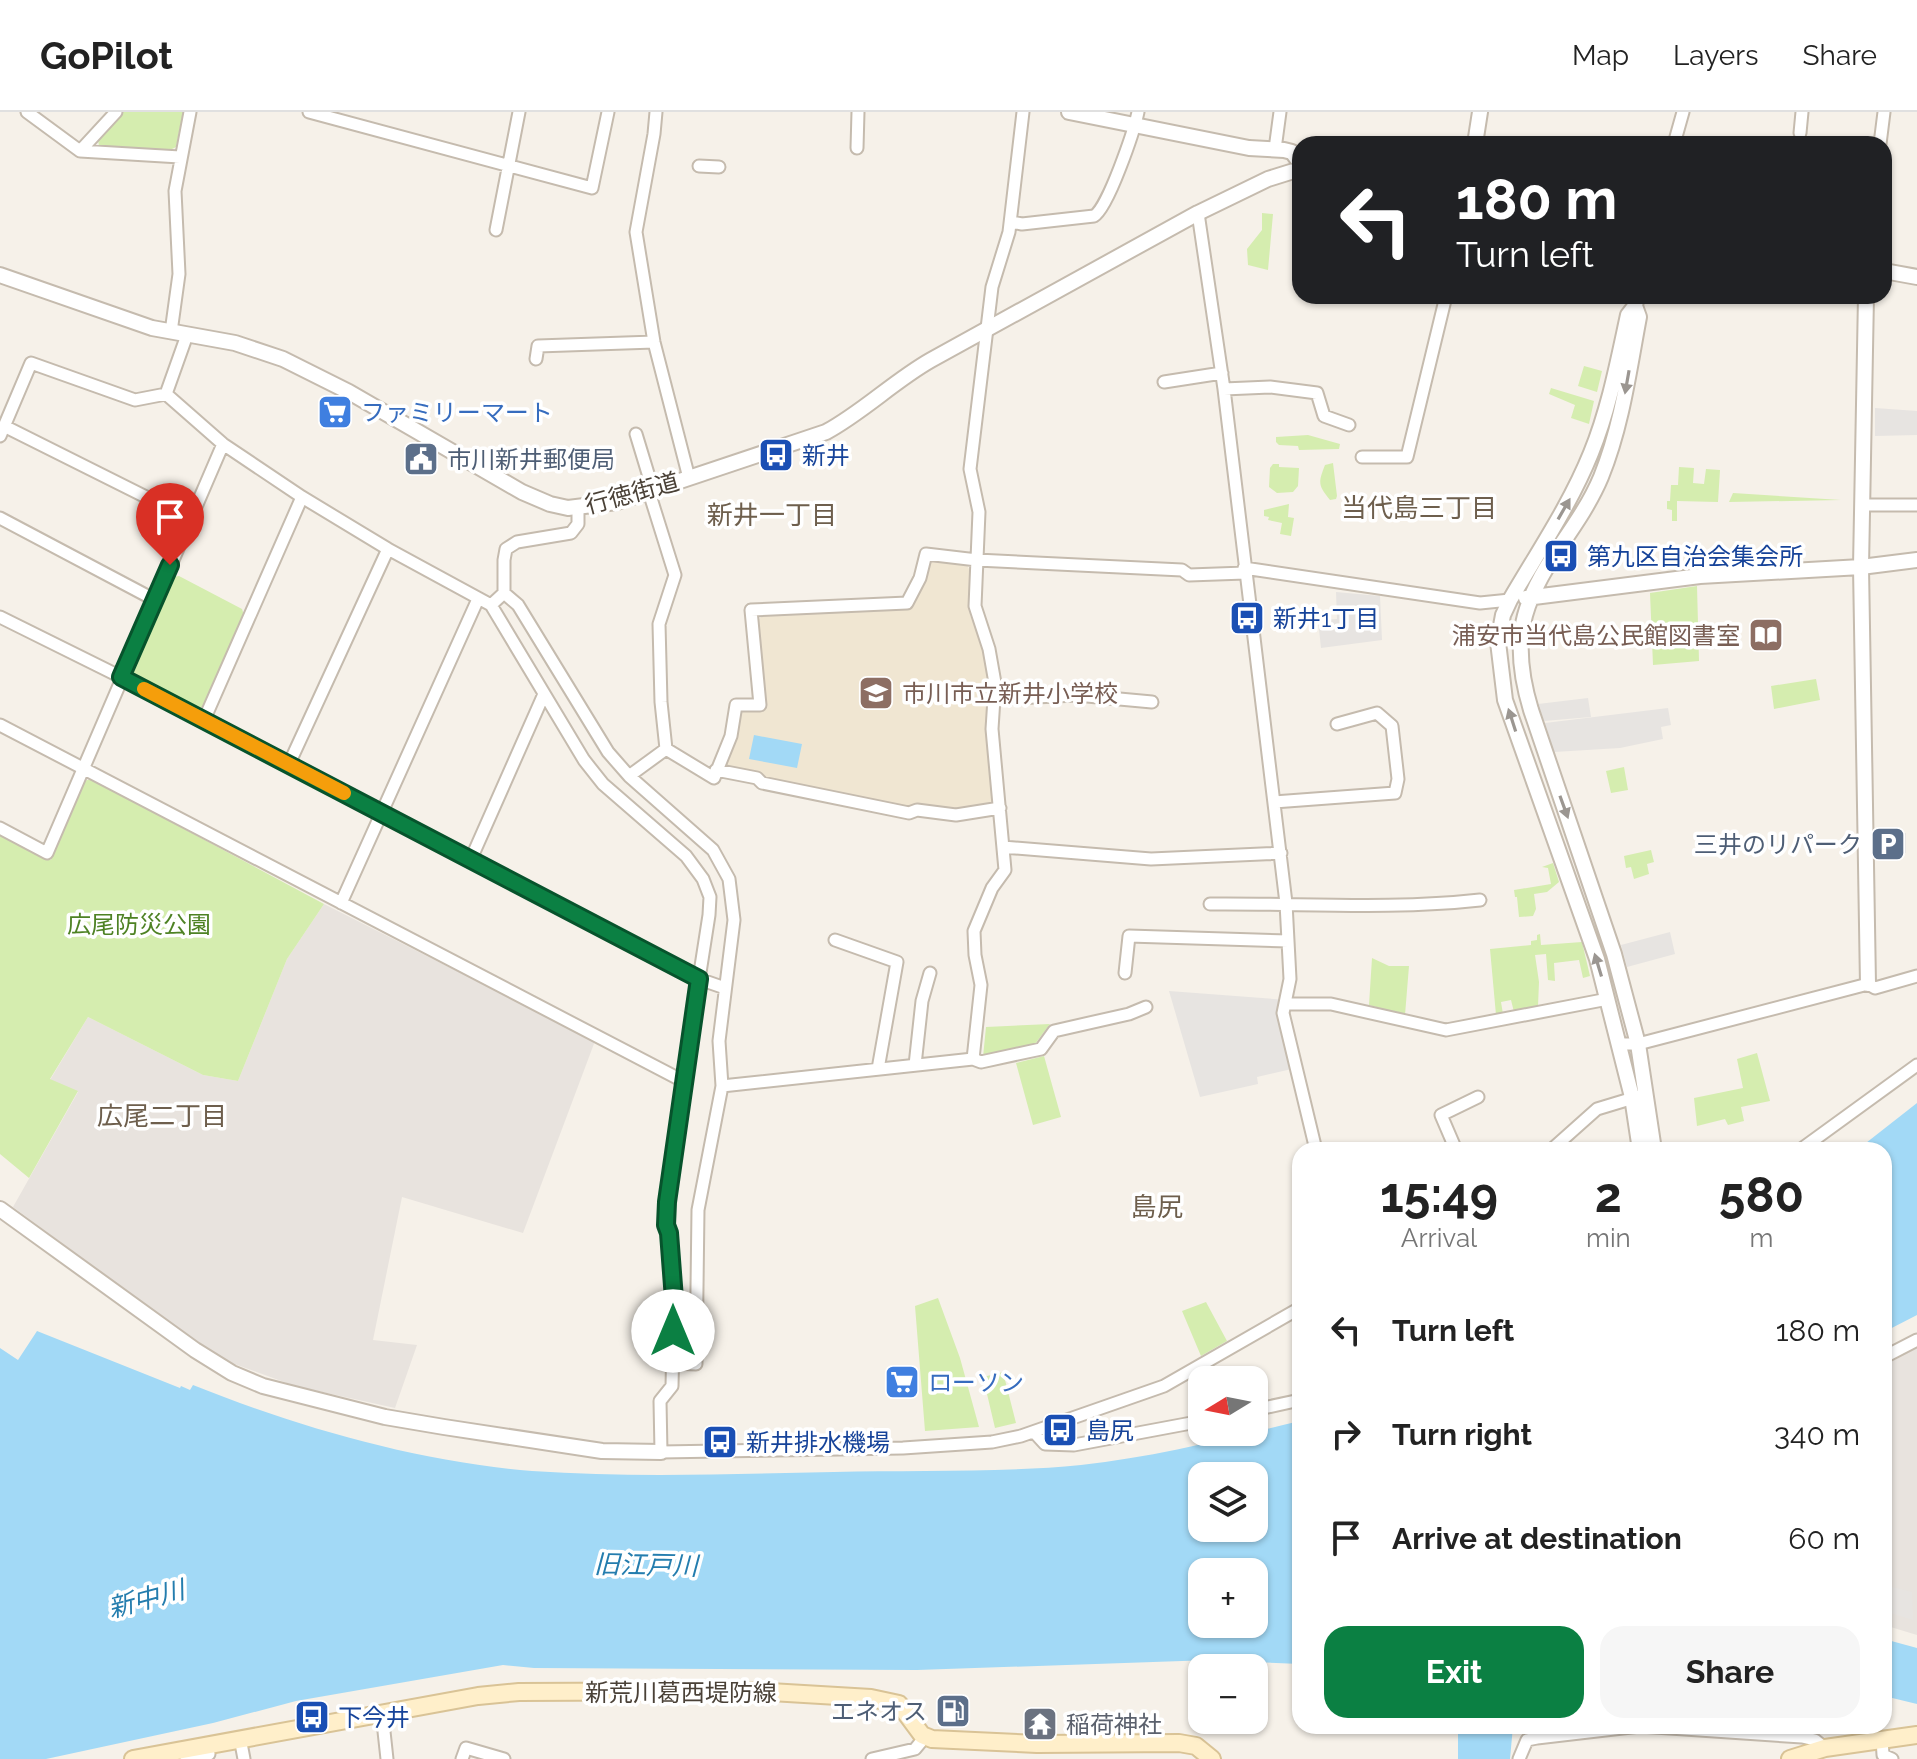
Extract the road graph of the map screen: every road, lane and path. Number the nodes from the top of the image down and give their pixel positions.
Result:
1 (27, 112) edge
2 (116, 112) edge
3 (190, 112) edge
4 (309, 112) edge
5 (519, 112) edge
6 (608, 112) edge
7 (654, 112) edge
8 (858, 112) edge
9 (1023, 112) edge
10 (1069, 112) edge
11 (1280, 112) edge
12 (1480, 112) edge
13 (1683, 112) edge
14 (1802, 112) edge
15 (1884, 112) edge
16 (1137, 120) edge
17 (1800, 133) dead end
18 (1476, 136) edge
19 (1676, 136) edge
20 (1881, 136) edge
21 (857, 148) dead end
22 (1275, 149) junction
23 (80, 151) junction
24 (1292, 152) edge
25 (180, 157) junction
26 (699, 166) dead end
27 (508, 167) junction
28 (719, 167) dead end
29 (1292, 169) edge
30 (1198, 213) junction
31 (1011, 222) junction
32 (496, 230) dead end
33 (1892, 272) edge
34 (0, 275) edge
35 (1917, 277) edge
36 (1444, 304) edge
37 (1634, 304) edge
38 (1637, 304) edge
39 (1866, 304) edge
40 (987, 331) junction
41 (171, 332) junction
42 (187, 335) junction
43 (654, 342) junction
44 (536, 359) dead end
45 (1222, 373) junction
46 (1164, 382) dead end
47 (1224, 389) junction
48 (166, 394) junction
49 (1349, 425) dead end
50 (2, 431) edge
51 (636, 434) dead end
52 (223, 444) junction
53 (1362, 457) dead end
54 (689, 478) junction
55 (651, 491) junction
56 (302, 497) junction
57 (1862, 505) junction
58 (1917, 505) edge
59 (578, 508) junction
60 (0, 518) edge
61 (190, 519) junction
62 (388, 549) junction
63 (977, 560) junction
64 (1917, 560) edge
65 (1861, 567) junction
66 (1245, 571) junction
67 (504, 593) junction
68 (1531, 597) junction
69 (478, 599) junction
70 (155, 600) junction
71 (1510, 600) junction
72 (491, 605) junction
73 (0, 617) edge
74 (121, 677) junction
75 (544, 694) junction
76 (995, 699) junction
77 (1152, 702) dead end
78 (204, 720) junction
79 (1337, 724) dead end
80 (0, 725) edge
81 (666, 749) junction
82 (289, 764) junction
83 (82, 768) junction
84 (716, 770) junction
85 (629, 776) junction
86 (1274, 802) junction
87 (1000, 808) junction
88 (382, 814) junction
89 (0, 828) edge
90 (1003, 847) junction
91 (1281, 853) junction
92 (471, 859) junction
93 (1480, 900) dead end
94 (341, 903) junction
95 (1286, 903) junction
96 (1210, 904) dead end
97 (835, 940) dead end
98 (1288, 941) junction
99 (930, 973) dead end
100 (1125, 973) dead end
101 (1917, 976) edge
102 (699, 979) junction
103 (1868, 984) junction
104 (725, 988) junction
105 (1608, 999) junction
106 (1287, 1004) junction
107 (1146, 1007) dead end
108 (1618, 1044) junction
109 (1638, 1044) junction
110 (973, 1059) junction
111 (915, 1065) junction
112 (1917, 1065) edge
113 (878, 1069) junction
114 (683, 1081) junction
115 (722, 1086) junction
116 (1638, 1096) junction
117 (1478, 1097) dead end
118 (1314, 1142) edge
119 (1453, 1142) edge
120 (1560, 1142) edge
121 (1640, 1142) edge
122 (1652, 1142) edge
123 (1811, 1142) edge
124 (0, 1209) edge
125 (1292, 1313) edge
126 (1917, 1340) edge
127 (1892, 1353) edge
128 (672, 1363) junction
129 (1292, 1402) edge
130 (1268, 1407) edge
131 (1188, 1424) edge
132 (1034, 1432) junction
133 (661, 1452) junction
134 (382, 1713) junction
135 (1571, 1734) edge
136 (1758, 1734) edge
137 (1917, 1735) edge
138 (925, 1737) junction
139 (240, 1738) junction
140 (1882, 1739) junction
141 (1825, 1748) junction
142 (1037, 1751) edge
143 (208, 1752) edge
144 (133, 1759) edge
145 (186, 1759) edge
146 (244, 1759) edge
147 (387, 1759) edge
148 (462, 1759) edge
149 (504, 1759) edge
150 (872, 1759) edge
151 (1212, 1759) edge
152 (1519, 1759) edge
153 (1790, 1759) edge
154 (1892, 1759) edge

1 - 23 street
2 - 23 street
3 - 25 street
4 - 27 street
5 - 27 street
6 - 27 street
7 - 43 street
8 - 21 street
9 - 31 street
10 - 16 street
11 - 22 street
12 - 18 street
13 - 19 street
14 - 17 street
15 - 20 street
16 - 22 street
16 - 31 street
22 - 24 street
23 - 25 street
25 - 41 street
26 - 28 street
27 - 32 street
29 - 30 street, 行徳街道
30 - 40 street, 行徳街道
30 - 45 street
31 - 40 street
33 - 35 street
34 - 41 street, 行徳街道
36 - 53 street
71 -> 37 street
38 -> 68 street
39 - 57 street
40 - 54 street, 行徳街道
40 - 63 street
41 - 42 street, 行徳街道
42 - 48 street
42 - 59 street, 行徳街道
43 - 44 street
43 - 54 street
45 - 46 street
45 - 47 street
47 - 49 street
47 - 66 street
48 - 50 street
48 - 52 street
50 - 61 street
51 - 55 street
52 - 56 street
52 - 61 street
54 - 55 street, 行徳街道
55 - 59 street, 行徳街道
55 - 81 street
56 - 62 street
56 - 78 street
57 - 58 street
57 - 65 street
59 - 67 street
60 - 70 street
61 - 70 street
62 - 69 street
62 - 82 street
63 - 66 street
63 - 76 street
63 - 84 street
64 - 65 street
65 - 68 street
65 - 103 street
66 - 71 street
66 - 86 street
67 - 72 street
67 - 85 street
68 - 71 street
68 -> 109 street
69 - 72 street
69 - 88 street
70 - 74 street
105 -> 71 street
72 - 75 street
73 - 74 street
74 - 78 street
74 - 83 street
75 - 92 street
75 - 102 street
76 - 77 street
76 - 87 street
78 - 82 street
79 - 86 street
80 - 83 street
81 - 84 street
81 - 85 street
82 - 88 street
83 - 89 street
83 - 94 street
84 - 87 street
85 - 104 street
86 - 91 street
87 - 90 street
88 - 92 street
88 - 94 street
90 - 91 street
90 - 110 street
91 - 95 street
92 - 102 street
93 - 95 street
94 - 114 street
95 - 96 street
95 - 98 street
97 - 113 street
98 - 100 street
98 - 106 street
99 - 111 street
101 - 103 street
102 - 104 street
102 - 114 street
103 - 109 street
104 - 115 street
105 - 106 street
105 - 108 street
106 - 118 street
107 - 110 street
108 - 109 street
108 - 116 street
109 - 116 street
110 - 111 street
111 - 113 street
112 - 123 street
113 - 115 street
114 - 128 street
115 - 128 street
116 - 120 street
116 - 121 street
116 - 122 street
117 - 119 street
124 - 133 street
125 - 132 street
126 - 127 street
128 - 133 street
129 - 130 street
131 - 132 street
132 - 133 street
134 - 138 main road, 新荒川葛西堤防線
134 - 139 main road, 新荒川葛西堤防線
134 - 147 street
135 - 152 street
136 - 141 street
137 - 140 main road
138 - 142 main road
138 - 150 street
139 - 143 main road, 新荒川葛西堤防線
139 - 146 street
140 - 141 main road
140 - 154 street
141 - 153 main road
142 - 151 main road
143 - 144 main road, 新荒川葛西堤防線
143 - 145 street
148 - 149 street

